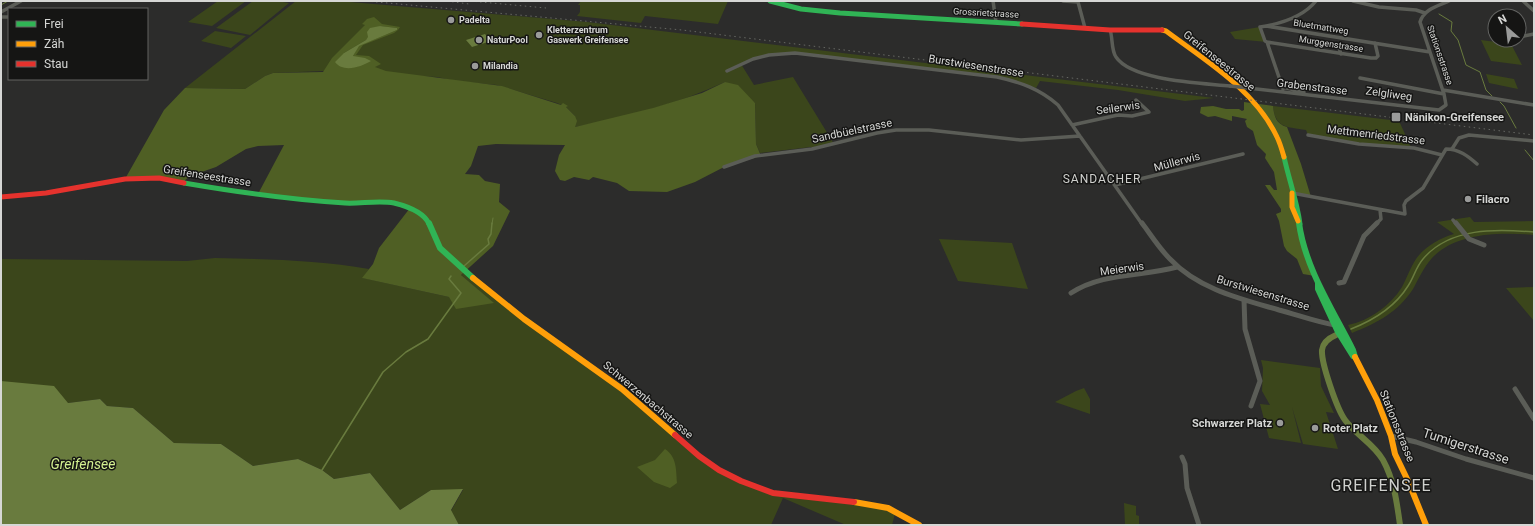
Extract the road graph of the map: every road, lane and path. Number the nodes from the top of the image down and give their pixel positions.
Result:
1 (21, 1) edge
2 (770, 1) edge
3 (993, 1) edge
4 (1063, 1) edge
5 (1316, 1) edge
6 (1353, 1) edge
7 (1437, 1) edge
8 (1449, 1) edge
9 (1523, 1) edge
10 (1442, 4) junction
11 (8, 8) edge
12 (1534, 11) edge
13 (1425, 13) junction
14 (996, 22) junction
15 (1266, 26) junction
16 (1085, 28) junction
17 (1110, 30) junction
18 (1168, 33) joint
19 (1267, 42) junction
20 (1375, 43) junction
21 (1338, 44) dead end
22 (1430, 52) junction
23 (1341, 54) junction
24 (727, 71) dead end
25 (1360, 78) dead end
26 (1282, 87) junction
27 (1284, 92) junction
28 (1443, 92) junction
29 (1136, 100) dead end
30 (1534, 105) edge
31 (1444, 107) joint
32 (1422, 109) junction
33 (1072, 125) junction
34 (1308, 134) dead end
35 (1080, 136) junction
36 (1534, 141) edge
37 (1452, 149) junction
38 (1243, 154) dead end
39 (1442, 155) junction
40 (1477, 164) dead end
41 (724, 167) dead end
42 (1115, 185) junction
43 (1292, 193) junction
44 (1, 197) edge
45 (410, 208) joint
46 (1380, 210) junction
47 (1453, 220) dead end
48 (1484, 245) dead end
49 (1177, 267) junction
50 (1339, 283) dead end
51 (1071, 293) dead end
52 (1244, 300) junction
53 (1340, 329) junction
54 (1515, 389) dead end
55 (1252, 406) dead end
56 (1534, 419) edge
57 (1391, 436) junction
58 (1182, 457) dead end
59 (1534, 478) edge
60 (919, 525) edge
61 (1199, 525) edge
62 (1426, 525) edge

1 - 11 street
2 - 14 street, Grossrietstrasse
3 - 14 street
4 - 16 street
5 - 15 street
6 - 13 street
7 - 10 street
8 - 10 street, Stationsstrasse
9 - 12 street
10 - 13 street, Stationsstrasse
13 - 22 street, Stationsstrasse
14 - 16 street, Grossrietstrasse
15 - 19 street
15 - 20 street, Bluetmattweg
16 - 17 street, Grossrietstrasse
17 - 18 street, Grossrietstrasse
17 - 27 street, Grabenstrasse, bridge
18 - 43 street, Greifenseestrasse
19 - 23 street, Murggenstrasse
19 - 26 street
20 - 22 street, Bluetmattweg
20 - 23 street, Murggenstrasse
21 - 23 street
22 - 28 street, Stationsstrasse
24 - 33 street, Burstwiesenstrasse
25 - 28 street
26 - 27 street
26 - 32 street, Zelgliweg
27 - 32 street, Grabenstrasse
28 - 30 street
28 - 31 street, Stationsstrasse
29 - 33 street, Seilerwis
31 - 32 street, Grabenstrasse
33 - 35 street, Burstwiesenstrasse
34 - 39 street, Mettmenriedstrasse
35 - 41 street, Sandbüelstrasse
35 - 42 street, Burstwiesenstrasse
36 - 37 street
37 - 39 street
37 - 40 street
38 - 42 street, Müllerwis
39 - 46 street
42 - 49 street, Burstwiesenstrasse
43 - 46 street
43 - 53 street, Greifenseestrasse
44 - 45 street, Greifenseestrasse
45 - 60 street, Schwerzenbachstrasse
46 - 50 street
47 - 48 street
49 - 51 street, Meierwis
49 - 52 street, Burstwiesenstrasse
52 - 53 street, Burstwiesenstrasse
52 - 55 street
53 - 57 street, Stationsstrasse
54 - 56 street
57 - 59 street, Tumigerstrasse
57 - 62 street, Stationsstrasse
58 - 61 street

